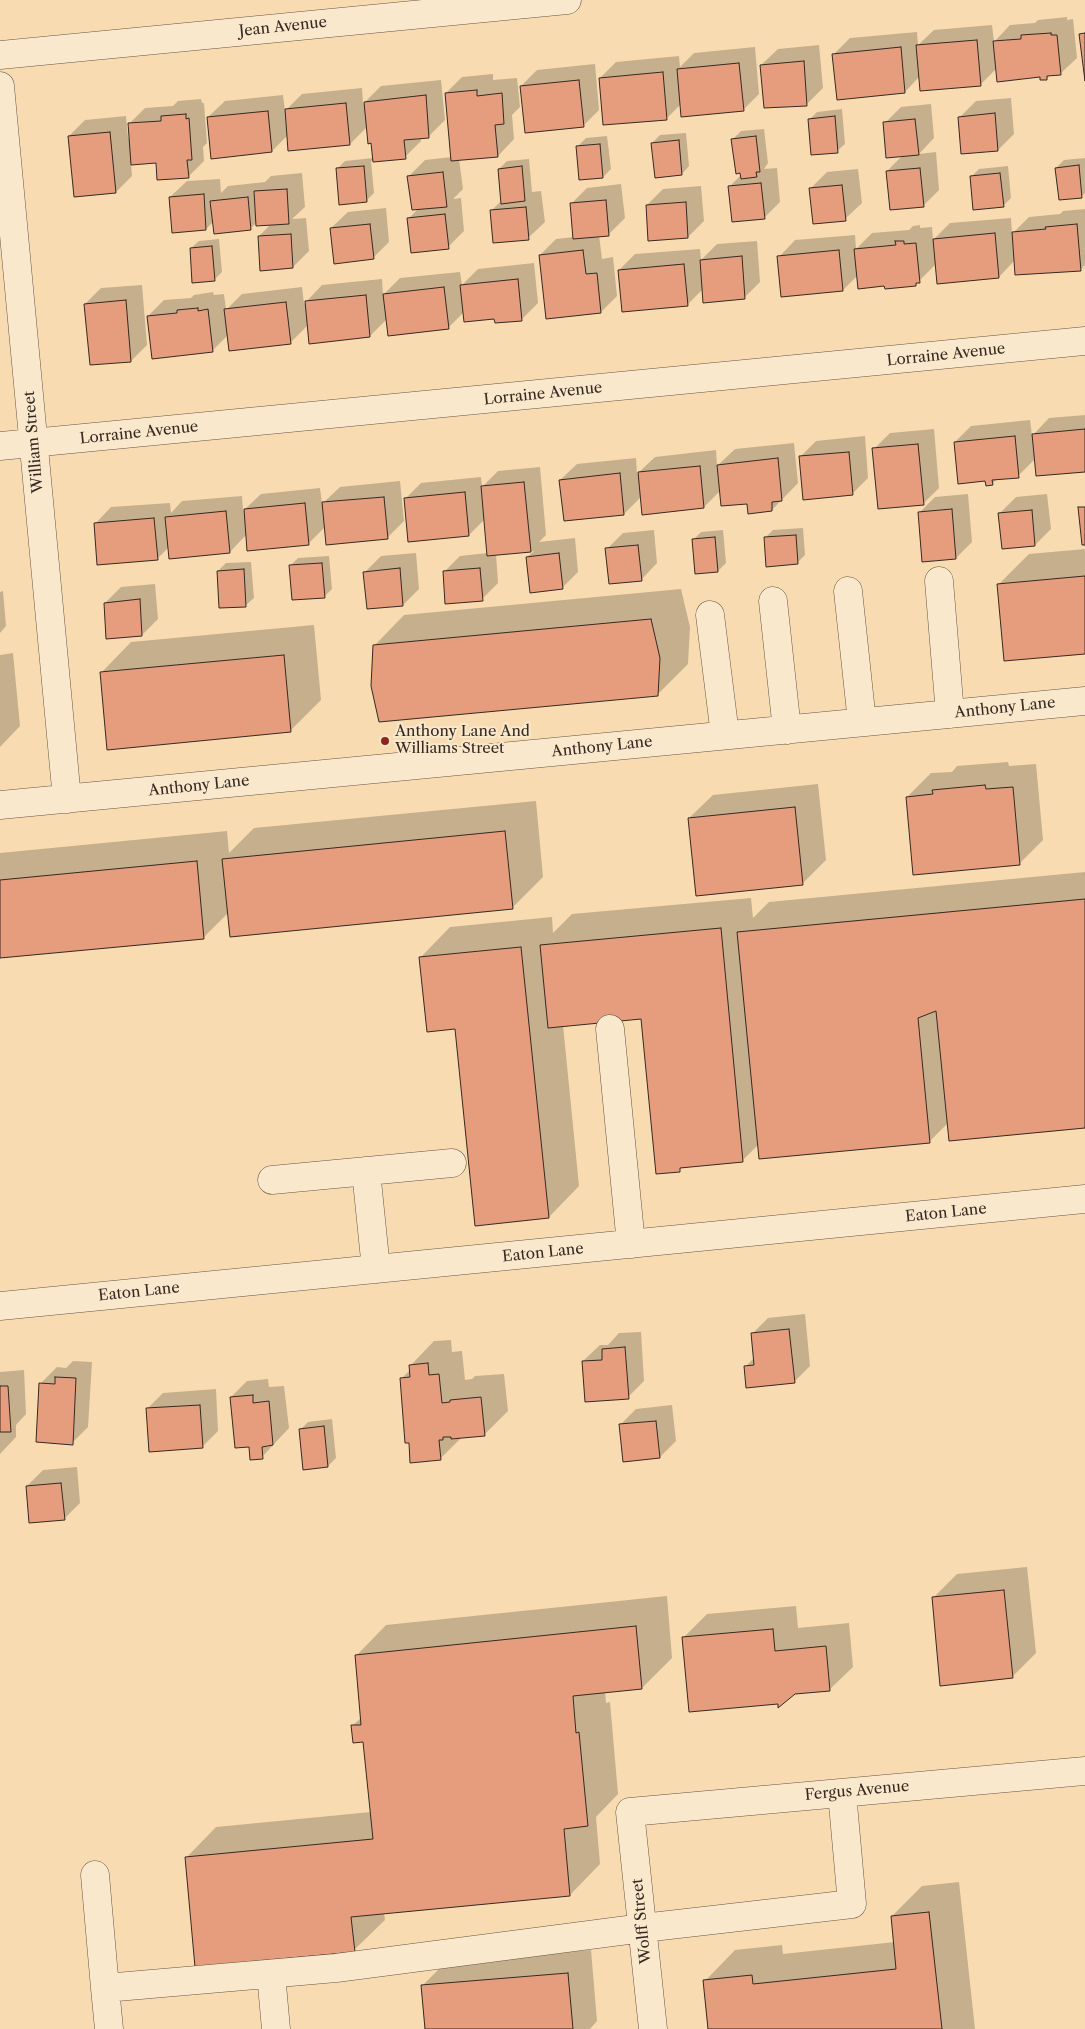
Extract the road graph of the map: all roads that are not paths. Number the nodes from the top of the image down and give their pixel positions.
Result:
1 (567, 0) edge
2 (0, 55) edge
3 (0, 86) edge
4 (1085, 341) edge
5 (34, 443) junction
6 (0, 446) edge
7 (940, 581) dead end
8 (848, 591) dead end
9 (773, 601) dead end
10 (710, 615) dead end
11 (1085, 701) edge
12 (950, 714) junction
13 (862, 722) junction
14 (787, 730) junction
15 (725, 735) junction
16 (67, 799) junction
17 (0, 805) edge
18 (610, 1029) dead end
19 (452, 1163) dead end
20 (366, 1171) junction
21 (272, 1180) dead end
22 (1085, 1199) edge
23 (631, 1244) junction
24 (376, 1269) junction
25 (0, 1306) edge
26 (1085, 1771) edge
27 (842, 1793) junction
28 (630, 1812) joint
29 (95, 1875) dead end
30 (643, 1928) junction
31 (271, 1974) junction
32 (105, 1988) junction
33 (109, 2029) edge
34 (276, 2029) edge
35 (653, 2029) edge

1 - 2 street, Jean Avenue
3 - 5 street, William Street
4 - 5 street, Lorraine Avenue
5 - 6 street, Lorraine Avenue
5 - 16 street, William Street
7 - 12 street
8 - 13 street
9 - 14 street
10 - 15 street
11 - 12 street, Anthony Lane
12 - 13 street, Anthony Lane
13 - 14 street, Anthony Lane
14 - 15 street, Anthony Lane
15 - 16 street, Anthony Lane
16 - 17 street, Anthony Lane
18 - 23 street
19 - 20 street
20 - 21 street
20 - 24 street
22 - 23 street, Eaton Lane
23 - 24 street, Eaton Lane
24 - 25 street, Eaton Lane
26 - 27 street, Fergus Avenue
27 - 28 street, Fergus Avenue
27 - 30 street
28 - 30 street, Wolff Street
29 - 32 street
30 - 31 street
30 - 35 street, Wolff Street
31 - 32 street
31 - 34 street
32 - 33 street

